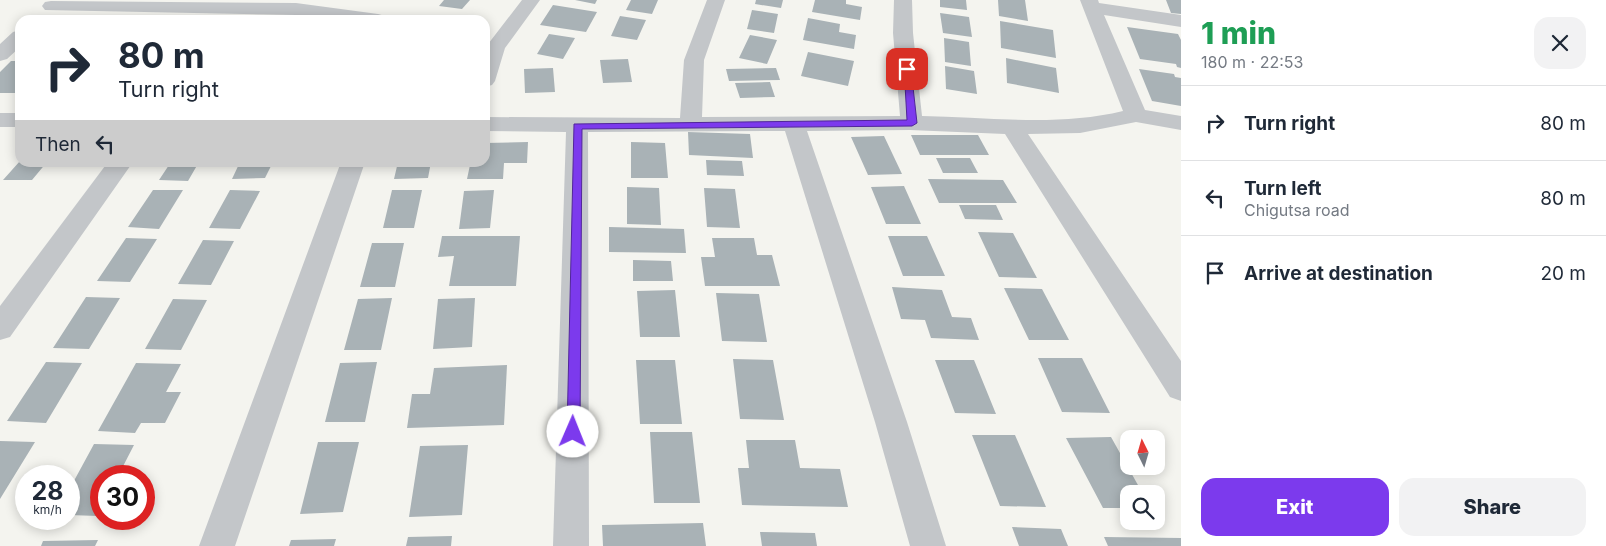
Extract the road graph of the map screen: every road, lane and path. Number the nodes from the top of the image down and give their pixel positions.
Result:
1 (531, 0) edge
2 (716, 0) edge
3 (904, 0) edge
4 (54, 3) edge
5 (1090, 4) edge
6 (41, 15) edge
7 (341, 15) edge
8 (1181, 21) edge
9 (15, 41) edge
10 (490, 46) edge
11 (0, 55) edge
12 (1136, 115) junction
13 (0, 120) edge
14 (15, 120) edge
15 (912, 123) junction
16 (1181, 123) edge
17 (490, 124) edge
18 (691, 124) junction
19 (794, 124) junction
20 (577, 126) junction
21 (1012, 127) junction
22 (117, 167) edge
23 (351, 167) edge
24 (0, 328) edge
25 (1181, 387) edge
26 (218, 546) edge
27 (571, 546) edge
28 (928, 546) edge

1 - 10 street
2 - 18 street
3 - 15 street
4 - 6 street
4 - 7 street
5 - 8 street
5 - 12 street
9 - 11 street
12 - 16 street
12 - 21 street
13 - 14 street
15 - 19 street
15 - 21 street
17 - 20 street
18 - 19 street
18 - 20 street
19 - 28 street
20 - 27 street
21 - 25 street
22 - 24 street
23 - 26 street

